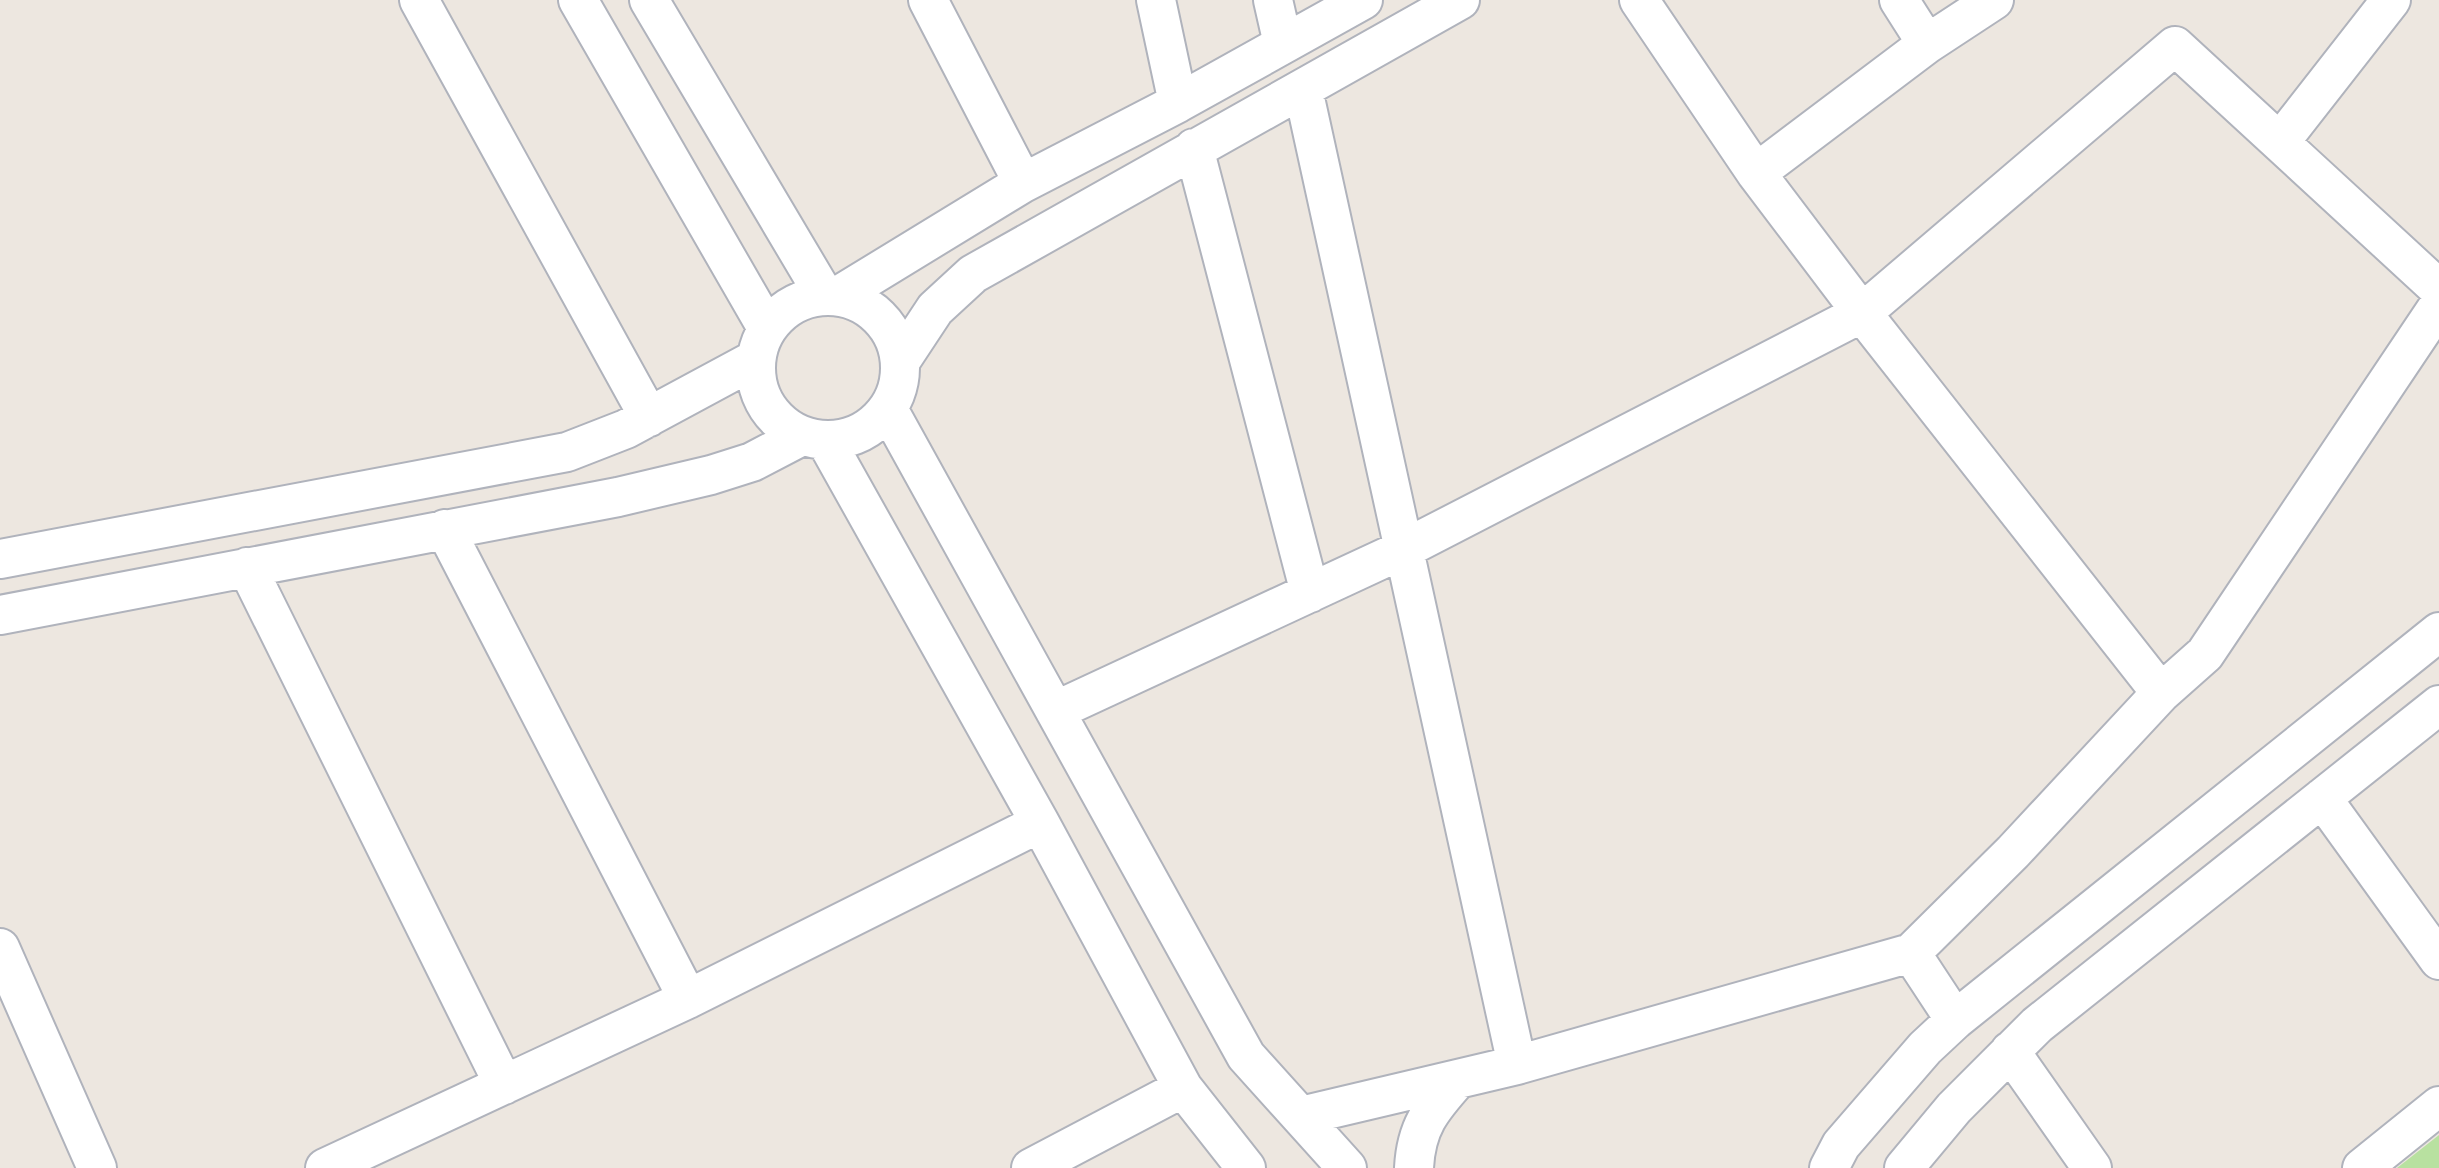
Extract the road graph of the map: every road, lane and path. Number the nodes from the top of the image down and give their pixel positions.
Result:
1 (419, 0) edge
2 (578, 0) edge
3 (649, 0) edge
4 (928, 0) edge
5 (1156, 0) edge
6 (1273, 0) edge
7 (1363, 0) edge
8 (1460, 0) edge
9 (1639, 0) edge
10 (1899, 0) edge
11 (1994, 0) edge
12 (2391, 0) edge
13 (1283, 44) junction
14 (1927, 44) junction
15 (1303, 89) junction
16 (1178, 103) junction
17 (2280, 142) junction
18 (1194, 148) junction
19 (1756, 173) junction
20 (1023, 183) junction
21 (2439, 289) edge
22 (831, 296) junction
23 (2439, 305) edge
24 (1863, 313) junction
25 (762, 344) junction
26 (900, 362) junction
27 (888, 409) junction
28 (649, 417) junction
29 (814, 438) junction
30 (445, 529) junction
31 (1404, 549) junction
32 (0, 559) edge
33 (247, 567) junction
34 (1310, 593) junction
35 (0, 615) edge
36 (2439, 632) edge
37 (2161, 693) junction
38 (2439, 705) edge
39 (1055, 710) junction
40 (2322, 798) junction
41 (1040, 823) junction
42 (0, 948) edge
43 (1911, 953) junction
44 (2439, 960) edge
45 (688, 999) junction
46 (1955, 1020) junction
47 (2010, 1051) junction
48 (1517, 1065) junction
49 (1457, 1080) junction
50 (504, 1085) junction
51 (1183, 1088) junction
52 (2439, 1105) edge
53 (1301, 1116) junction
54 (97, 1168) edge
55 (325, 1168) edge
56 (1031, 1168) edge
57 (1246, 1168) edge
58 (1347, 1168) edge
59 (1414, 1168) edge
60 (1829, 1168) edge
61 (1904, 1168) edge
62 (2092, 1168) edge
63 (2362, 1168) edge

1 - 28 street
2 - 25 street
3 - 22 street
4 - 20 street
5 - 16 street
6 - 13 street
7 - 13 street
8 - 15 street
9 - 19 street
10 - 14 street
11 - 14 street
12 - 17 street
13 - 16 street
14 - 19 street
15 - 18 street
15 - 31 street
16 - 20 street
17 - 21 street
17 - 24 street
18 - 26 street
18 - 34 street
19 - 24 street
20 - 22 street
22 - 25 street
22 - 26 street
23 - 37 street
24 - 31 street
24 - 37 street
25 - 28 street
25 - 29 street
26 - 27 street
27 - 29 street
27 - 39 street
28 - 32 street
29 - 30 street
29 - 41 street
30 - 33 street
30 - 45 street
31 - 34 street
31 - 48 street
33 - 35 street
33 - 50 street
34 - 39 street
36 - 46 street
37 - 43 street
38 - 40 street
39 - 53 street
40 - 44 street
40 - 47 street
41 - 45 street
41 - 51 street
42 - 54 street
43 - 46 street
43 - 48 street
45 - 50 street
46 - 60 street
47 - 61 street
47 - 62 street
48 - 49 street
49 - 53 street
49 - 59 street
50 - 55 street
51 - 56 street
51 - 57 street
52 - 63 street
53 - 58 street

